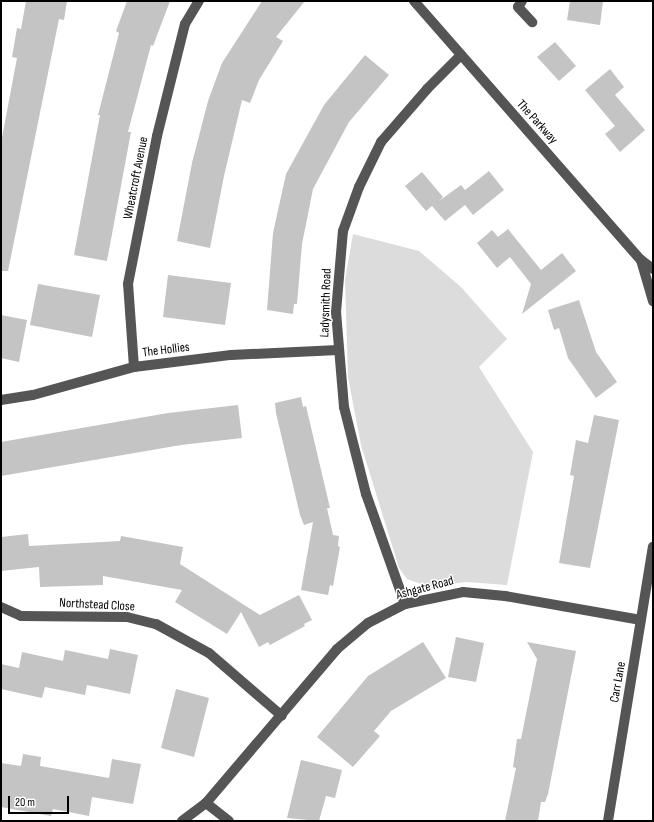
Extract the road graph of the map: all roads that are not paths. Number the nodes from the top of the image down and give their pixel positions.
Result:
1 (199, 1) edge
2 (414, 1) edge
3 (522, 1) edge
4 (532, 22) dead end
5 (461, 55) junction
6 (641, 260) junction
7 (653, 269) edge
8 (653, 302) edge
9 (338, 350) junction
10 (134, 366) junction
11 (1, 400) edge
12 (653, 547) edge
13 (405, 604) junction
14 (1, 607) edge
15 (641, 620) junction
16 (282, 716) junction
17 (206, 803) junction
18 (182, 821) edge
19 (229, 821) edge
20 (608, 821) edge

1 - 10 street, Wheatcroft Avenue
2 - 5 street, The Parkway
3 - 4 street
5 - 6 street, The Parkway
5 - 9 street, Ladysmith Road
6 - 7 street, The Parkway
6 - 8 street, The Parkway
9 - 10 street, The Hollies
9 - 13 street, Ladysmith Road
10 - 11 street, The Hollies
12 - 15 street, Carr Lane
13 - 15 street, Ashgate Road
13 - 16 street, Ashgate Road
14 - 16 street, Northstead Close
15 - 20 street, Carr Lane
16 - 17 street, Ashgate Road
17 - 18 street, Ashgate Road
17 - 19 street

